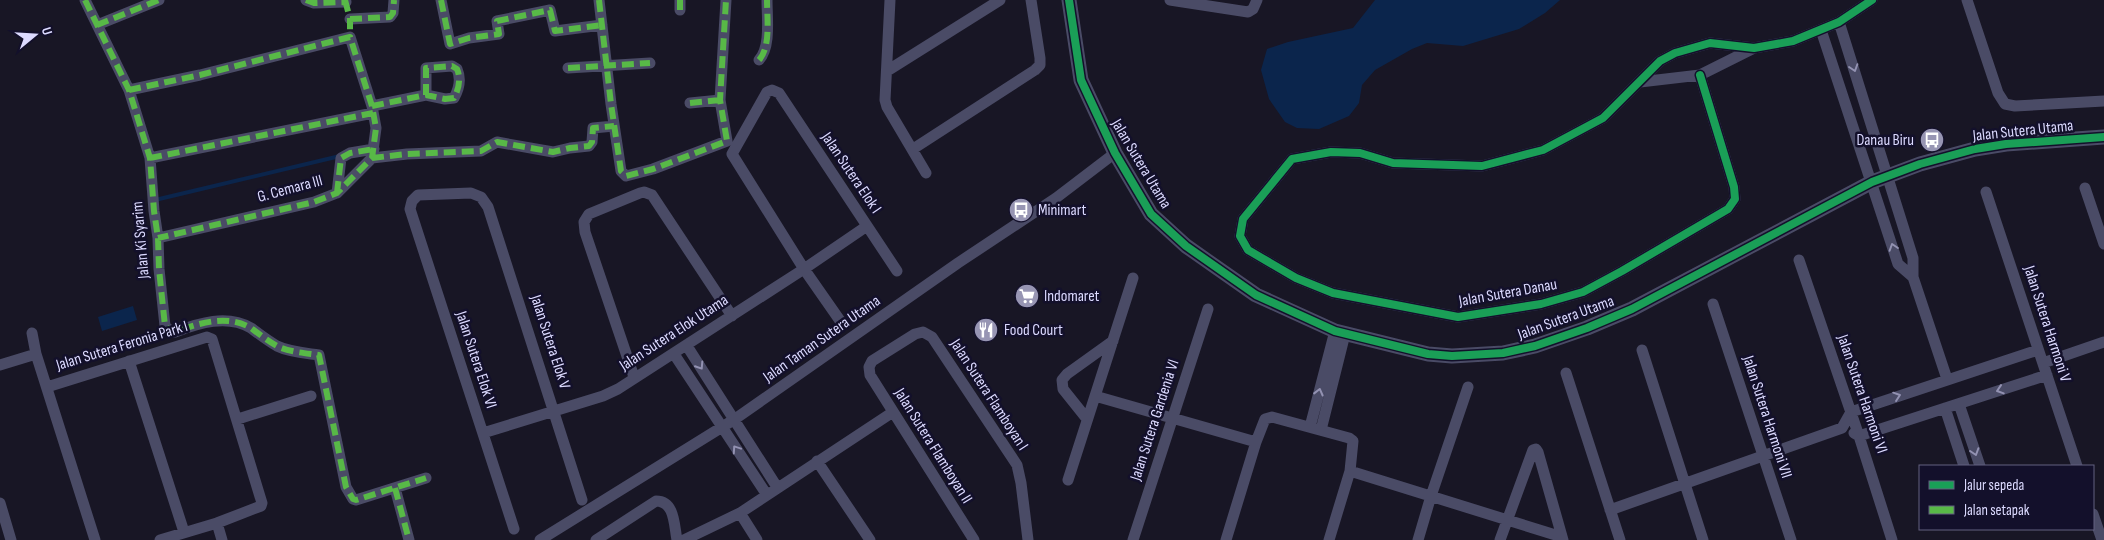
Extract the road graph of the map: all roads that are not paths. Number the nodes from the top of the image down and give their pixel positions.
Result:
1 (85, 0) edge
2 (159, 0) edge
3 (306, 0) edge
4 (394, 0) edge
5 (441, 0) edge
6 (599, 0) edge
7 (726, 0) edge
8 (767, 0) edge
9 (890, 0) edge
10 (1000, 0) edge
11 (1031, 0) edge
12 (1069, 0) edge
13 (1170, 0) edge
14 (1257, 0) edge
15 (1872, 0) edge
16 (1967, 0) edge
17 (346, 1) edge
18 (350, 19) junction
19 (1839, 22) junction
20 (97, 25) junction
21 (602, 25) junction
22 (1821, 30) junction
23 (350, 37) junction
24 (1754, 48) junction
25 (759, 60) dead end
26 (650, 63) dead end
27 (606, 65) junction
28 (568, 68) dead end
29 (887, 71) junction
30 (1700, 75) junction
31 (1640, 82) junction
32 (129, 90) junction
33 (1862, 94) junction
34 (426, 95) dead end
35 (720, 100) junction
36 (1844, 100) junction
37 (2104, 101) edge
38 (690, 103) dead end
39 (372, 109) junction
40 (614, 126) junction
41 (2104, 137) edge
42 (913, 149) junction
43 (1115, 153) junction
44 (373, 154) junction
45 (150, 158) junction
46 (926, 173) dead end
47 (1888, 176) junction
48 (1872, 182) junction
49 (2085, 188) dead end
50 (1986, 192) dead end
51 (338, 193) junction
52 (412, 201) joint
53 (867, 226) junction
54 (158, 238) junction
55 (2104, 244) edge
56 (1799, 260) dead end
57 (804, 269) junction
58 (897, 271) dead end
59 (1913, 277) junction
60 (1133, 278) dead end
61 (1713, 304) dead end
62 (1208, 309) dead end
63 (732, 316) junction
64 (841, 322) dead end
65 (1340, 332) junction
66 (32, 333) dead end
67 (1113, 341) junction
68 (2104, 342) edge
69 (687, 346) junction
70 (1642, 350) dead end
71 (2038, 350) junction
72 (36, 354) junction
73 (674, 354) junction
74 (129, 361) junction
75 (2042, 363) junction
76 (0, 365) edge
77 (869, 367) joint
78 (1566, 373) dead end
79 (2047, 375) junction
80 (634, 377) junction
81 (1947, 379) junction
82 (47, 387) junction
83 (1468, 387) dead end
84 (311, 396) dead end
85 (1095, 396) junction
86 (1959, 404) junction
87 (1945, 408) junction
88 (554, 410) junction
89 (892, 412) junction
90 (1851, 412) junction
91 (1173, 417) junction
92 (238, 419) junction
93 (735, 419) junction
94 (1087, 420) junction
95 (722, 427) junction
96 (1315, 428) junction
97 (1842, 428) junction
98 (483, 433) junction
99 (1859, 436) junction
100 (1256, 442) junction
101 (1763, 456) junction
102 (817, 461) junction
103 (1964, 465) edge
104 (1980, 465) edge
105 (2077, 465) edge
106 (1350, 471) junction
107 (426, 478) dead end
108 (1068, 480) dead end
109 (1684, 484) junction
110 (777, 487) junction
111 (395, 488) junction
112 (767, 495) junction
113 (1430, 496) junction
114 (582, 500) dead end
115 (0, 503) edge
116 (1610, 510) junction
117 (740, 513) junction
118 (2094, 517) edge
119 (1506, 518) junction
120 (217, 523) junction
121 (514, 529) dead end
122 (184, 532) junction
123 (1563, 538) edge
124 (12, 540) edge
125 (95, 540) edge
126 (160, 540) edge
127 (222, 540) edge
128 (410, 540) edge
129 (540, 540) edge
130 (596, 540) edge
131 (677, 540) edge
132 (684, 540) edge
133 (757, 540) edge
134 (870, 540) edge
135 (974, 540) edge
136 (1028, 540) edge
137 (1132, 540) edge
138 (1226, 540) edge
139 (1328, 540) edge
140 (1418, 540) edge
141 (1500, 540) edge
142 (1620, 540) edge
143 (1703, 540) edge
144 (1791, 540) edge
145 (1892, 540) edge
146 (2102, 540) edge

1 - 20 street, Jalan Ki Syarim
2 - 20 street
3 - 17 street
4 - 18 street
5 - 21 street
6 - 21 street
7 - 35 street
8 - 25 street
9 - 29 street
10 - 29 street
11 - 42 street
12 - 43 street, Jalan Sutera Utama
13 - 14 street
15 - 19 street
16 - 37 street
17 - 18 street
18 - 23 street
19 - 22 street
19 -> 33 street
20 - 32 street, Jalan Ki Syarim
21 - 27 street
22 - 24 street
22 - 36 street
23 - 32 street
23 - 39 street
24 - 30 street
24 - 31 street
26 - 27 street
27 - 28 street
27 - 40 street
29 - 42 street
30 - 31 street
30 - 31 street, Jalan Sutera Danau
32 - 45 street, Jalan Ki Syarim
33 - 36 street
33 - 47 street
34 - 39 street
35 - 38 street
35 - 40 street
36 - 48 street
39 - 44 street
39 - 45 street
40 - 44 street
41 - 47 street, Jalan Sutera Utama
42 - 46 street
43 - 65 street, Jalan Sutera Utama
43 - 93 street, Jalan Taman Sutera Utama
44 - 51 street, G. Cemara III
44 - 51 street
45 - 54 street, Jalan Ki Syarim
47 - 48 street, Jalan Sutera Utama
47 - 59 street
59 -> 48 street
48 - 65 street, Jalan Sutera Utama
49 - 55 street
50 - 71 street, Jalan Sutera Harmoni V
51 - 54 street, G. Cemara III
52 - 88 street, Jalan Sutera Elok V
52 - 98 street, Jalan Sutera Elok VI
53 - 57 street, Jalan Sutera Elok Utama
53 - 57 street, Jalan Sutera Elok I
53 - 58 street, Jalan Sutera Elok I
54 - 111 street, Jalan Ki Syarim
56 - 90 street, Jalan Sutera Harmoni VI
57 - 63 street, Jalan Sutera Elok Utama
57 - 64 street
59 - 81 street
60 - 67 street
61 - 101 street, Jalan Sutera Harmoni VII
62 - 91 street, Jalan Sutera Gardenia VI
63 - 69 street, Jalan Sutera Elok Utama
63 - 80 street
65 - 96 street
66 - 72 street
67 - 85 street
67 - 94 street
68 - 75 street
69 - 73 street, Jalan Sutera Elok Utama
69 -> 93 street
70 - 109 street
71 - 75 street, Jalan Sutera Harmoni V
71 - 81 street
72 - 76 street
72 - 82 street
73 - 80 street, Jalan Sutera Elok Utama
73 - 95 street
74 - 82 street, Jalan Sutera Feronia Park I
74 - 92 street, Jalan Sutera Feronia Park I
74 - 122 street
75 - 79 street, Jalan Sutera Harmoni V
77 - 89 street, Jalan Sutera Flamboyan II
77 - 136 street, Jalan Sutera Flamboyan I
78 - 116 street
79 -> 86 street
79 - 105 street, Jalan Sutera Harmoni V
80 - 88 street, Jalan Sutera Elok Utama
90 -> 81 street
82 - 125 street
83 - 113 street
84 - 92 street
85 - 91 street
85 - 94 street
86 - 87 street
86 -> 104 street
87 - 99 street
87 - 103 street
88 - 98 street, Jalan Sutera Elok Utama
88 - 114 street, Jalan Sutera Elok V
89 - 102 street
89 - 135 street, Jalan Sutera Flamboyan II
90 - 97 street
90 - 99 street, Jalan Sutera Harmoni VI
91 - 100 street
91 - 137 street, Jalan Sutera Gardenia VI
92 - 120 street, Jalan Sutera Feronia Park I
93 - 95 street, Jalan Taman Sutera Utama
93 - 110 street
94 - 108 street
112 -> 95 street
95 - 129 street, Jalan Taman Sutera Utama
96 - 100 street
96 - 106 street
97 - 99 street
97 - 101 street
98 - 121 street, Jalan Sutera Elok VI
99 - 145 street, Jalan Sutera Harmoni VI
100 - 138 street
101 - 109 street
101 - 144 street, Jalan Sutera Harmoni VII
102 - 110 street
102 - 134 street
106 - 113 street
106 - 139 street
107 - 111 street
109 - 116 street
109 - 143 street
110 - 112 street
111 - 128 street
112 - 117 street
113 - 119 street
113 - 140 street
115 - 124 street
116 - 142 street
117 - 132 street
117 - 133 street
118 - 146 street
119 - 123 street
119 - 123 street
119 - 141 street
120 - 122 street
120 - 127 street
122 - 126 street
130 - 131 street

